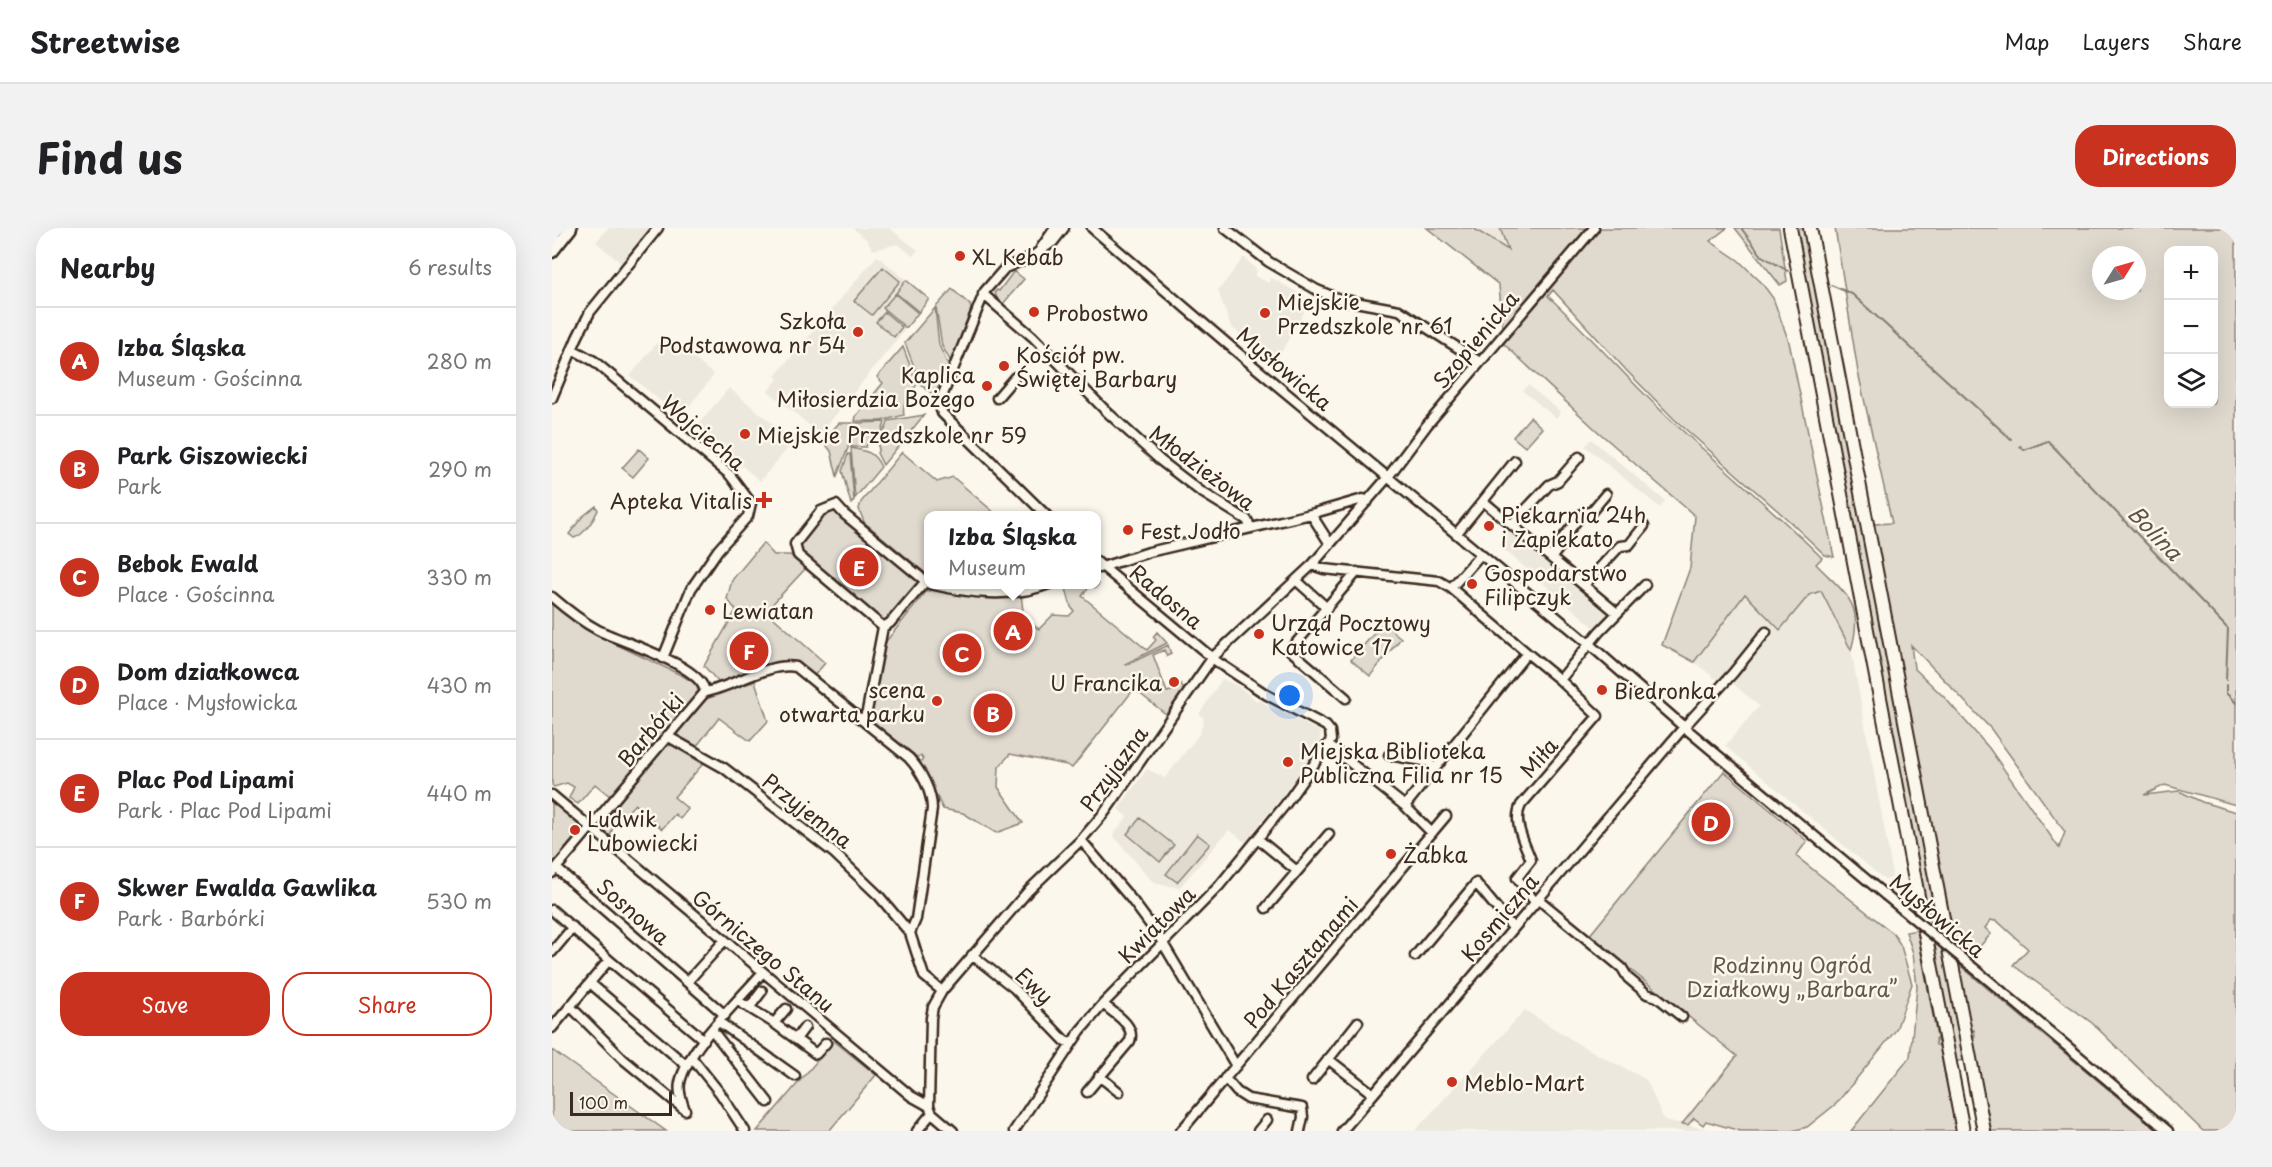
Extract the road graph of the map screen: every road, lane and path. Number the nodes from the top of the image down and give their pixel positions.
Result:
1 (555, 228) edge
2 (571, 228) edge
3 (658, 228) edge
4 (1055, 228) edge
5 (1064, 228) edge
6 (1092, 228) edge
7 (1226, 228) edge
8 (1594, 228) edge
9 (1790, 228) edge
10 (1810, 228) edge
11 (552, 233) edge
12 (1040, 251) junction
13 (552, 252) edge
14 (983, 294) junction
15 (572, 349) junction
16 (1480, 362) junction
17 (1015, 377) dead end
18 (552, 398) edge
19 (997, 398) dead end
20 (1579, 457) dead end
21 (1515, 460) dead end
22 (1388, 477) junction
23 (1606, 494) dead end
24 (1368, 501) junction
25 (1483, 501) junction
26 (1042, 511) edge
27 (1311, 514) junction
28 (1512, 524) junction
29 (1644, 526) dead end
30 (1251, 528) junction
31 (1457, 533) junction
32 (1330, 544) junction
33 (1482, 554) junction
34 (1551, 557) junction
35 (1101, 564) edge
36 (1312, 565) junction
37 (1101, 567) edge
38 (1357, 572) junction
39 (924, 581) edge
40 (1297, 581) junction
41 (1584, 585) junction
42 (1645, 585) dead end
43 (924, 588) edge
44 (1451, 588) junction
45 (952, 589) edge
46 (1028, 589) edge
47 (552, 597) edge
48 (1327, 608) junction
49 (1617, 613) junction
50 (883, 627) junction
51 (1766, 632) dead end
52 (1589, 644) junction
53 (1527, 653) junction
54 (1214, 657) junction
55 (663, 658) junction
56 (1560, 680) junction
57 (705, 692) junction
58 (1346, 698) dead end
59 (863, 721) junction
60 (1684, 727) junction
61 (668, 736) junction
62 (1328, 745) junction
63 (1389, 755) dead end
64 (1433, 769) junction
65 (552, 795) edge
66 (1405, 806) junction
67 (1446, 816) dead end
68 (591, 828) junction
69 (1432, 833) junction
70 (1329, 834) dead end
71 (1258, 839) junction
72 (1081, 840) junction
73 (554, 870) edge
74 (1297, 871) junction
75 (1537, 901) junction
76 (1266, 908) dead end
77 (552, 910) edge
78 (573, 927) junction
79 (1513, 928) junction
80 (910, 933) junction
81 (724, 941) junction
82 (1163, 944) junction
83 (552, 952) edge
84 (972, 955) junction
85 (1415, 956) dead end
86 (609, 960) junction
87 (762, 973) junction
88 (688, 981) junction
89 (590, 983) junction
90 (762, 991) dead end
91 (942, 991) junction
92 (738, 1001) junction
93 (1103, 1004) junction
94 (570, 1006) junction
95 (749, 1008) junction
96 (786, 1009) dead end
97 (1682, 1017) dead end
98 (722, 1018) junction
99 (1358, 1022) dead end
100 (774, 1023) junction
101 (805, 1027) dead end
102 (552, 1028) edge
103 (712, 1030) junction
104 (796, 1039) junction
105 (704, 1040) junction
106 (826, 1043) dead end
107 (1071, 1043) junction
108 (1328, 1059) junction
109 (689, 1062) junction
110 (1236, 1066) junction
111 (795, 1076) dead end
112 (1099, 1076) junction
113 (1225, 1078) junction
114 (1312, 1080) dead end
115 (680, 1082) junction
116 (656, 1089) junction
117 (1087, 1092) dead end
118 (1119, 1092) dead end
119 (1373, 1094) junction
120 (768, 1102) dead end
121 (930, 1109) junction
122 (1267, 1120) dead end
123 (949, 1130) edge
124 (745, 1131) edge
125 (917, 1131) edge
126 (1014, 1131) edge
127 (1181, 1131) edge
128 (1258, 1131) edge
129 (1300, 1131) edge
130 (1342, 1131) edge
131 (1963, 1131) edge
132 (1983, 1131) edge
133 (2168, 1131) edge

1 - 11 main road
2 - 13 main road
3 - 15 street
4 - 12 street
5 - 12 street
6 - 22 street, Mysłowicka
7 - 16 street
8 - 16 street, Szopienicka
9 - 131 highway
10 - 132 highway
12 - 14 street
14 - 26 street
14 - 30 street, Młodzieżowa
15 - 18 street
15 - 55 street, Wojciecha
16 - 22 street, Szopienicka
17 - 19 street
20 - 28 street
21 - 25 street
22 - 24 street, Przyjazna
22 - 31 street, Mysłowicka
23 - 34 street
24 - 27 street, Młodzieżowa
24 - 32 street, Przyjazna
25 - 28 street
25 - 31 street
27 - 30 street, Młodzieżowa
27 - 32 street
28 - 34 street
29 - 41 street
30 - 35 street
31 - 33 street, Mysłowicka
32 - 36 street, Przyjazna
33 - 44 street
33 - 52 street, Mysłowicka
34 - 41 street
36 - 38 street, Miła
36 - 40 street, Przyjazna
37 - 54 street, Radosna
38 - 44 street, Miła
38 - 48 street
39 - 50 street
40 - 48 street
40 - 54 street, Przyjazna
41 - 49 street
42 - 49 street
43 - 50 street
44 - 53 street, Miła
45 - 46 street
47 - 55 street
48 - 58 street
49 - 52 street
50 - 59 street
51 - 60 street
52 - 56 street
52 - 60 street, Mysłowicka
53 - 56 street, Miła
53 - 64 street
54 - 62 street
54 - 72 street, Przyjazna
55 - 57 street
56 - 75 street, Miła
57 - 59 street, Barbórki
57 - 61 street, Barbórki
59 - 80 street, Barbórki
60 - 75 street, Kosmiczna
60 - 133 street, Mysłowicka, bridge
61 - 68 street, Barbórki
61 - 80 street, Przyjemna
62 - 66 street
62 - 71 street, Kwiatowa
63 - 64 street
64 - 66 street
65 - 68 street, Górniczego Stanu
66 - 69 street
67 - 69 street, Pod Kasztanami
68 - 73 street, Barbórki
68 - 81 street, Górniczego Stanu
69 - 110 street, Pod Kasztanami
70 - 74 street
71 - 74 street
71 - 82 street, Kwiatowa
72 - 82 street
72 - 84 street, Przyjazna
73 - 88 street, Sosnowa
74 - 76 street
75 - 79 street, Kosmiczna
75 - 97 street
77 - 78 street
78 - 83 street
78 - 86 street
79 - 85 street
79 - 119 street, Kosmiczna
80 - 91 street
81 - 87 street, Górniczego Stanu
81 - 88 street
82 - 93 street, Kwiatowa
82 - 110 street
84 - 91 street, Przyjazna
84 - 107 street, Ewy
86 - 89 street
86 - 105 street
87 - 92 street
87 - 121 street, Górniczego Stanu
88 - 98 street, Sosnowa
89 - 94 street
89 - 109 street
90 - 95 street
91 - 121 street, Przyjazna
92 - 95 street
92 - 98 street
93 - 107 street, Kwiatowa
93 - 112 street
94 - 102 street
94 - 116 street
95 - 100 street
96 - 100 street
98 - 103 street
98 - 111 street, Sosnowa
99 - 108 street
100 - 104 street
101 - 104 street
103 - 105 street
103 - 120 street
104 - 106 street
105 - 109 street
107 - 126 street, Kwiatowa
108 - 114 street
108 - 119 street
109 - 115 street
109 - 124 street
110 - 113 street, Pod Kasztanami
112 - 117 street
112 - 118 street
113 - 127 street, Pod Kasztanami
113 - 129 street
115 - 116 street
115 - 116 street
119 - 130 street, Kosmiczna
121 - 123 street, Górniczego Stanu
121 - 125 street
122 - 128 street

